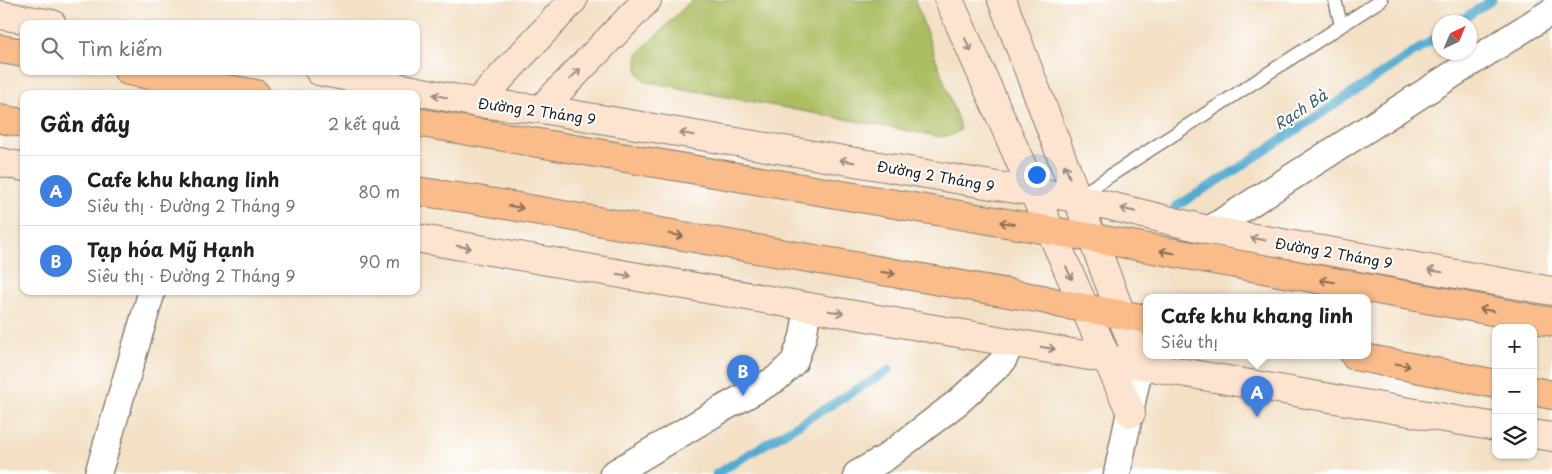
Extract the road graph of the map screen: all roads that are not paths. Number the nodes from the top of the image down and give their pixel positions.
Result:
1 (573, 0) edge
2 (647, 0) edge
3 (949, 0) edge
4 (1002, 0) edge
5 (1335, 0) edge
6 (1381, 0) edge
7 (1552, 11) edge
8 (0, 15) edge
9 (29, 20) edge
10 (1341, 25) junction
11 (0, 49) edge
12 (20, 52) edge
13 (150, 75) edge
14 (338, 75) edge
15 (234, 90) edge
16 (410, 90) edge
17 (420, 92) edge
18 (477, 104) junction
19 (541, 109) junction
20 (0, 119) edge
21 (20, 122) edge
22 (420, 123) edge
23 (0, 162) edge
24 (20, 166) edge
25 (420, 192) edge
26 (1034, 192) junction
27 (1077, 198) junction
28 (1209, 230) junction
29 (1050, 231) junction
30 (1092, 238) junction
31 (420, 239) edge
32 (1552, 291) edge
33 (151, 295) edge
34 (808, 308) junction
35 (1084, 308) junction
36 (1134, 316) edge
37 (1552, 322) edge
38 (1012, 342) junction
39 (1106, 358) junction
40 (1370, 359) edge
41 (1140, 364) junction
42 (1492, 383) edge
43 (1537, 392) edge
44 (1552, 395) edge
45 (1131, 414) junction
46 (1492, 426) edge
47 (1537, 435) edge
48 (1552, 437) edge
49 (98, 474) edge
50 (613, 474) edge
51 (857, 474) edge
52 (1117, 474) edge

1 - 18 main road
19 -> 2 main road
3 -> 26 main road
27 -> 4 main road
5 - 10 lane
6 - 10 lane
7 - 28 street
8 - 9 main road
10 - 27 lane
11 - 12 main road
13 - 15 main road
16 -> 14 main road, Đường 2 Tháng 9
18 -> 17 main road, Đường 2 Tháng 9
18 - 19 main road, Đường 2 Tháng 9
26 -> 19 main road, Đường 2 Tháng 9
20 - 21 main road
29 -> 22 main road, Đường 2 Tháng 9
23 - 24 main road
25 -> 35 main road
26 - 27 main road, Đường 2 Tháng 9
26 - 29 main road
28 -> 27 main road, Đường 2 Tháng 9
27 - 30 main road
32 -> 28 main road, Đường 2 Tháng 9
29 - 30 main road, Đường 2 Tháng 9
29 -> 35 main road
30 - 36 main road
37 -> 30 main road, Đường 2 Tháng 9
31 -> 34 main road
33 - 49 street
34 -> 38 main road
34 - 50 street
35 - 36 main road
35 - 39 main road
36 - 41 main road
38 -> 39 main road
38 - 51 street
39 - 41 main road
39 - 45 main road
40 -> 42 main road
41 - 45 street
41 - 46 main road
43 - 44 main road
45 - 52 street
47 - 48 main road

